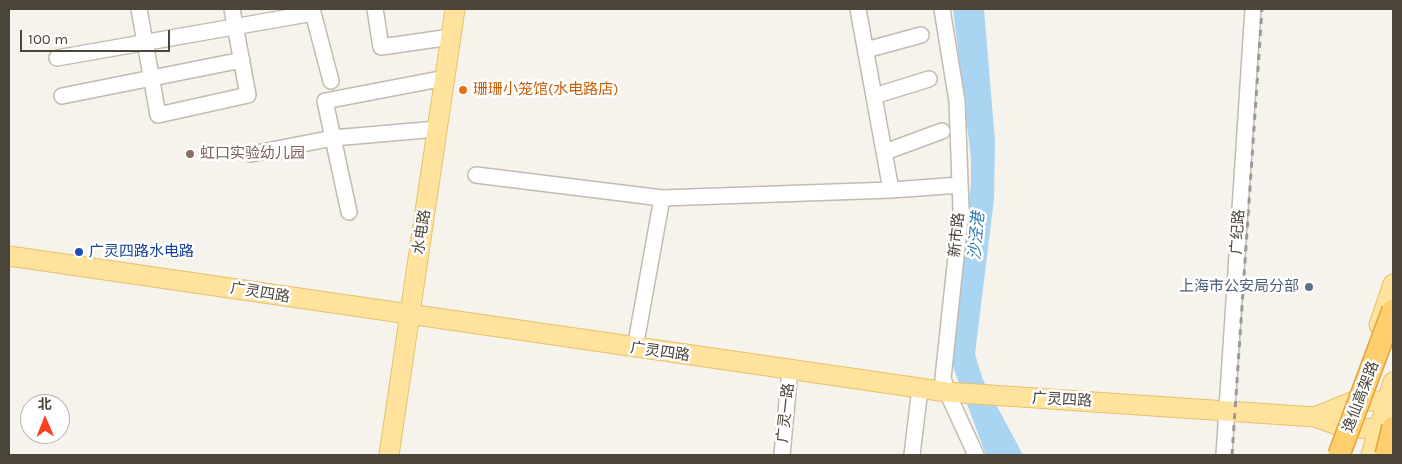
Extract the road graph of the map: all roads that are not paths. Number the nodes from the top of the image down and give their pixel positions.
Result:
1 (139, 9) edge
2 (232, 9) edge
3 (375, 9) edge
4 (455, 9) edge
5 (858, 9) edge
6 (942, 9) edge
7 (1253, 9) edge
8 (312, 11) edge
9 (235, 26) junction
10 (920, 35) dead end
11 (451, 37) junction
12 (145, 42) junction
13 (866, 50) junction
14 (57, 58) dead end
15 (242, 60) junction
16 (152, 78) junction
17 (445, 78) junction
18 (929, 79) dead end
19 (331, 81) dead end
20 (62, 96) dead end
21 (874, 96) junction
22 (437, 129) junction
23 (942, 131) dead end
24 (333, 138) junction
25 (885, 152) junction
26 (251, 154) dead end
27 (476, 175) dead end
28 (960, 185) junction
29 (891, 190) junction
30 (662, 198) junction
31 (349, 212) dead end
32 (9, 256) edge
33 (1393, 284) edge
34 (1393, 310) edge
35 (408, 315) junction
36 (1393, 330) edge
37 (635, 348) junction
38 (790, 370) junction
39 (1393, 382) edge
40 (920, 388) junction
41 (951, 393) junction
42 (1374, 396) edge
43 (1226, 410) junction
44 (1315, 417) junction
45 (1346, 428) junction
46 (1389, 428) edge
47 (389, 455) edge
48 (782, 455) edge
49 (912, 455) edge
50 (976, 455) edge
51 (1224, 455) edge
52 (1337, 455) edge
53 (1371, 455) edge
54 (1386, 455) edge

1 - 12 street
2 - 9 street
3 - 11 street
4 - 11 main road, 水电路
5 - 13 street
6 - 28 street, 新市路
7 - 43 street, 广纪路
8 - 9 street
8 - 19 street
9 - 12 street
9 - 15 street
10 - 13 street
11 - 17 main road, 水电路
12 - 14 street
12 - 16 street
13 - 21 street
15 - 16 street
15 - 16 street
16 - 20 street
17 - 22 main road, 水电路
17 - 24 street
18 - 21 street
21 - 25 street
22 - 24 street
22 - 35 main road, 水电路
23 - 25 street
24 - 26 street
24 - 31 street
25 - 29 street
27 - 30 street
28 - 29 street
28 - 41 street, 新市路
29 - 30 street
30 - 37 street
32 - 35 main road, 广灵四路
33 - 42 main road
34 - 42 highway, 逸仙高架路, bridge
35 - 37 main road, 广灵四路
35 - 47 main road, 水电路
36 - 42 main road
37 - 38 main road, 广灵四路
38 - 40 main road, 广灵四路
38 - 48 street, 广灵一路
39 - 42 main road
40 - 41 main road, 广灵四路
40 - 49 street
41 - 43 main road, 广灵四路
41 - 50 street, 新市路
42 - 44 main road, 广灵四路
42 - 45 main road
42 - 46 main road
42 - 52 highway, 逸仙高架路, bridge
43 - 44 main road, 广灵四路
43 - 51 street, 广纪路
44 - 45 main road, 广灵四路
45 - 46 main road, 广灵四路
45 - 52 main road
46 - 53 main road
46 - 54 highway, bridge

